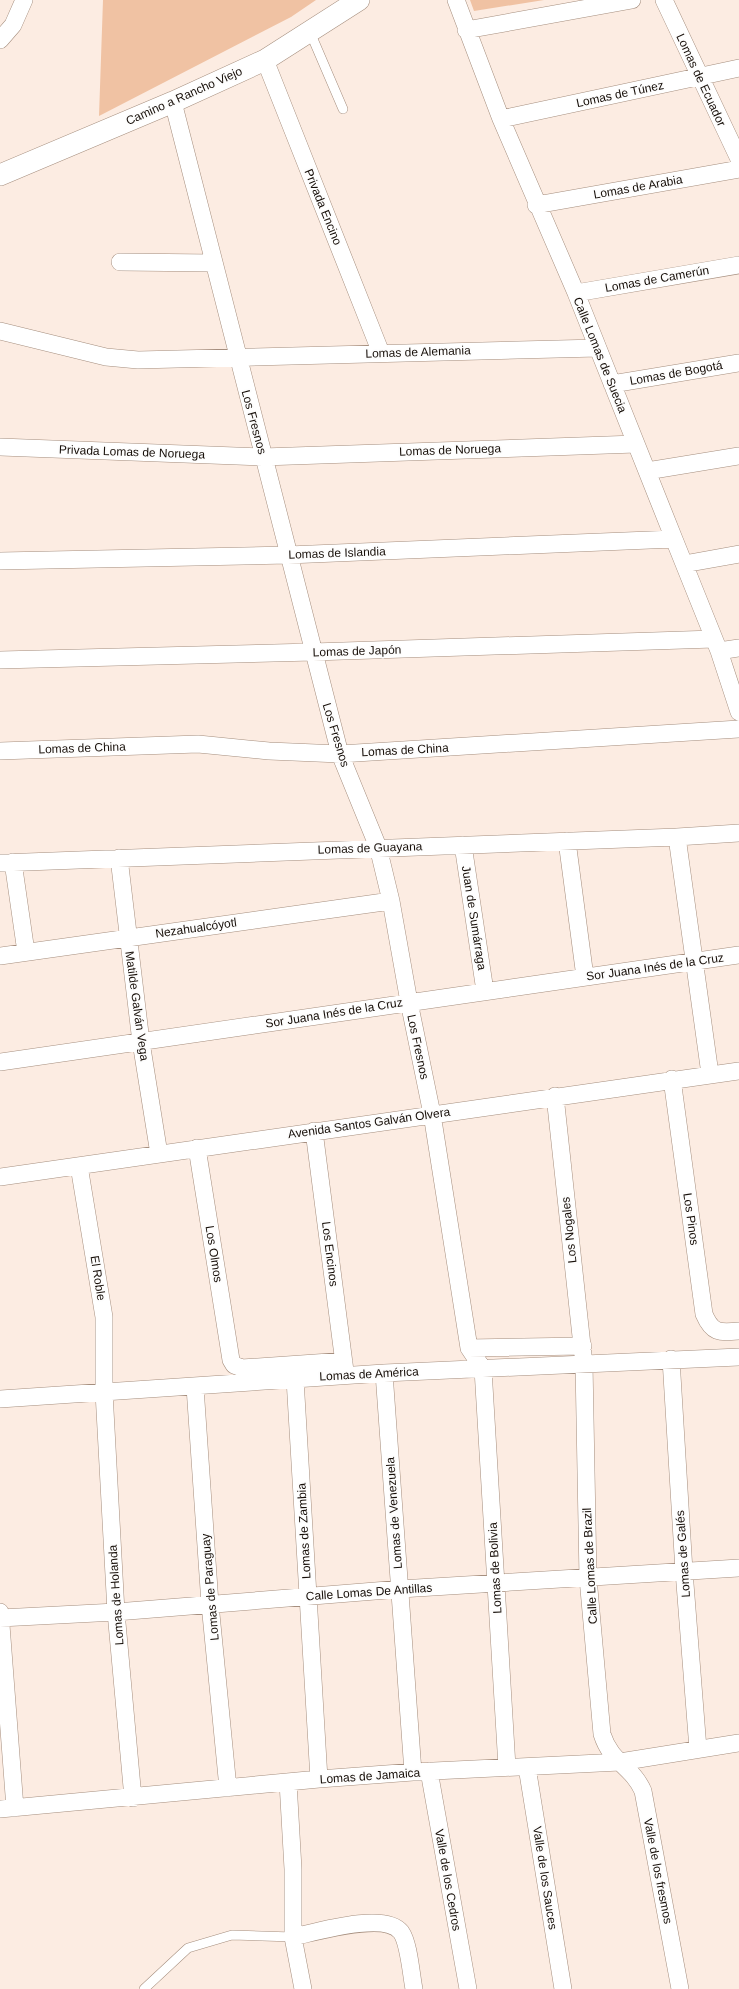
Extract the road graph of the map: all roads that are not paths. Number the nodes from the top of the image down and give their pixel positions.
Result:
1 (24, 0) edge
2 (359, 0) edge
3 (456, 0) edge
4 (632, 0) edge
5 (664, 0) edge
6 (466, 30) junction
7 (310, 32) junction
8 (0, 40) edge
9 (265, 60) junction
10 (739, 68) edge
11 (700, 77) junction
12 (173, 102) junction
13 (343, 109) dead end
14 (501, 119) junction
15 (739, 159) edge
16 (739, 170) edge
17 (0, 175) edge
18 (536, 205) junction
19 (120, 262) dead end
20 (213, 263) junction
21 (739, 265) edge
22 (576, 293) junction
23 (0, 331) edge
24 (598, 348) junction
25 (381, 353) junction
26 (238, 359) junction
27 (739, 363) edge
28 (612, 384) junction
29 (636, 444) junction
30 (0, 447) edge
31 (739, 456) edge
32 (263, 457) junction
33 (647, 471) junction
34 (674, 539) junction
35 (739, 554) edge
36 (288, 555) junction
37 (0, 561) edge
38 (684, 564) junction
39 (716, 645) junction
40 (739, 648) edge
41 (313, 652) junction
42 (0, 660) edge
43 (739, 712) edge
44 (739, 729) edge
45 (0, 751) edge
46 (340, 754) junction
47 (739, 833) edge
48 (677, 837) junction
49 (567, 841) junction
50 (463, 845) junction
51 (378, 847) junction
52 (119, 858) junction
53 (6, 862) edge
54 (391, 901) junction
55 (127, 938) junction
56 (26, 952) junction
57 (739, 955) edge
58 (0, 956) edge
59 (695, 961) junction
60 (585, 977) junction
61 (485, 991) junction
62 (409, 1002) junction
63 (141, 1042) junction
64 (0, 1062) edge
65 (739, 1071) edge
66 (710, 1074) junction
67 (672, 1079) junction
68 (555, 1096) junction
69 (432, 1114) junction
70 (314, 1131) junction
71 (197, 1148) junction
72 (160, 1154) junction
73 (79, 1166) junction
74 (0, 1177) edge
75 (739, 1331) edge
76 (583, 1346) junction
77 (469, 1348) junction
78 (739, 1357) edge
79 (671, 1359) junction
80 (584, 1364) junction
81 (345, 1369) junction
82 (483, 1369) junction
83 (384, 1373) junction
84 (296, 1379) junction
85 (195, 1386) junction
86 (104, 1392) junction
87 (0, 1399) edge
88 (739, 1568) edge
89 (684, 1571) junction
90 (588, 1578) junction
91 (495, 1583) junction
92 (400, 1589) junction
93 (307, 1597) junction
94 (210, 1604) junction
95 (0, 1612) edge
96 (116, 1612) junction
97 (0, 1618) edge
98 (738, 1747) edge
99 (698, 1749) junction
100 (620, 1762) junction
101 (507, 1767) junction
102 (527, 1767) junction
103 (421, 1772) junction
104 (319, 1779) junction
105 (288, 1782) junction
106 (228, 1788) junction
107 (132, 1798) junction
108 (7, 1809) edge
109 (293, 1937) junction
110 (144, 1989) edge
111 (303, 1989) edge
112 (414, 1989) edge
113 (468, 1989) edge
114 (563, 1989) edge
115 (680, 1989) edge

1 - 8 street
2 - 7 street, Camino a Rancho Viejo
3 - 6 street, Calle Lomas de Suecia
4 - 6 street
5 - 11 street, Lomas de Ecuador
6 - 14 street, Calle Lomas de Suecia
7 - 9 street, Camino a Rancho Viejo
7 - 13 lane
9 - 12 street, Camino a Rancho Viejo
9 - 25 street, Privada Encino
10 - 11 street, Lomas de Túnez
11 - 14 street, Lomas de Túnez
11 - 15 street, Lomas de Ecuador
12 - 17 street, Camino a Rancho Viejo
12 - 20 street, Los Fresnos
14 - 18 street, Calle Lomas de Suecia
16 - 18 street, Lomas de Arabia
18 - 22 street, Calle Lomas de Suecia
19 - 20 street
20 - 26 street, Los Fresnos
21 - 22 street, Lomas de Camerún
22 - 24 street, Calle Lomas de Suecia
23 - 26 street, Lomas de Alemania
24 - 25 street, Lomas de Alemania
24 - 28 street, Calle Lomas de Suecia
25 - 26 street, Lomas de Alemania
26 - 32 street, Los Fresnos
27 - 28 street, Lomas de Bogotá
28 - 29 street, Calle Lomas de Suecia
29 - 32 street, Lomas de Noruega
29 - 33 street, Calle Lomas de Suecia
30 - 32 street, Privada Lomas de Noruega
31 - 33 street
32 - 36 street, Los Fresnos
33 - 34 street, Calle Lomas de Suecia
34 - 36 street, Lomas de Islandia
34 - 38 street, Calle Lomas de Suecia
35 - 38 street
36 - 37 street, Lomas de Islandia
36 - 41 street, Los Fresnos
38 - 39 street, Calle Lomas de Suecia
39 - 40 street, Lomas de Japón
39 - 41 street, Lomas de Japón
39 - 43 street, Calle Lomas de Suecia
41 - 42 street, Lomas de Japón
41 - 46 street, Los Fresnos
44 - 46 street, Lomas de China
45 - 46 street, Lomas de China
46 - 51 street, Los Fresnos
47 - 48 street, Lomas de Guayana
48 - 49 street, Lomas de Guayana
48 - 59 street
49 - 50 street, Lomas de Guayana
49 - 60 street
50 - 51 street, Lomas de Guayana
50 - 61 street, Juan de Sumárraga
51 - 52 street, Lomas de Guayana
51 - 54 street, Los Fresnos
52 - 53 street, Lomas de Guayana
52 - 55 street, Matilde Galván Vega
53 - 56 street
54 - 55 street, Nezahualcóyotl
54 - 62 street, Los Fresnos
55 - 56 street, Nezahualcóyotl
55 - 63 street, Matilde Galván Vega
56 - 58 street, Nezahualcóyotl
57 - 59 street, Sor Juana Inés de la Cruz
59 - 60 street, Sor Juana Inés de la Cruz
59 - 66 street
60 - 61 street, Sor Juana Inés de la Cruz
61 - 62 street, Sor Juana Inés de la Cruz
62 - 63 street, Sor Juana Inés de la Cruz
62 - 69 street, Los Fresnos
63 - 64 street, Sor Juana Inés de la Cruz
63 - 72 street, Matilde Galván Vega
65 - 66 street, Avenida Santos Galván Olvera
66 - 67 street, Avenida Santos Galván Olvera
67 - 68 street, Avenida Santos Galván Olvera
67 - 75 street, Los Pinos
68 - 69 street, Avenida Santos Galván Olvera
68 - 76 street, Los Nogales
69 - 70 street, Avenida Santos Galván Olvera
69 - 77 street, Los Fresnos
70 - 71 street, Avenida Santos Galván Olvera
70 - 81 street, Los Encinos
71 - 72 street, Avenida Santos Galván Olvera
71 - 81 street, Los Olmos
72 - 73 street, Avenida Santos Galván Olvera
73 - 74 street, Avenida Santos Galván Olvera
73 - 86 street, El Roble
76 - 77 street
76 - 80 street, Los Nogales
77 - 82 street, Los Fresnos
78 - 79 street, Lomas de América
79 - 80 street, Lomas de América
79 - 89 street, Lomas de Galés
80 - 82 street, Lomas de América
80 - 90 street, Calle Lomas de Brazil
81 - 83 street, Lomas de América
81 - 84 street, Lomas de América
82 - 83 street, Lomas de América
82 - 91 street, Lomas de Bolivia
83 - 92 street, Lomas de Venezuela
84 - 85 street, Lomas de América
84 - 93 street, Lomas de Zambia
85 - 86 street, Lomas de América
85 - 94 street, Lomas de Paraguay
86 - 87 street, Lomas de América
86 - 96 street, Lomas de Holanda
88 - 89 street, Calle Lomas De Antillas
89 - 90 street, Calle Lomas De Antillas
89 - 99 street, Lomas de Galés
90 - 91 street, Calle Lomas De Antillas
90 - 100 street, Calle Lomas de Brazil
91 - 92 street, Calle Lomas De Antillas
91 - 101 street, Lomas de Bolivia
92 - 93 street, Calle Lomas De Antillas
92 - 103 street, Lomas de Venezuela
93 - 94 street, Calle Lomas De Antillas
93 - 104 street, Lomas de Zambia
94 - 96 street, Calle Lomas De Antillas
94 - 106 street, Lomas de Paraguay
95 - 97 street
96 - 97 street, Calle Lomas De Antillas
96 - 107 street, Lomas de Holanda
97 - 108 street
98 - 99 street, Lomas de Jamaica
99 - 100 street, Lomas de Jamaica
100 - 102 street, Lomas de Jamaica
100 - 115 street, Valle de los fresmos
101 - 102 street, Lomas de Jamaica
101 - 103 street, Lomas de Jamaica
102 - 114 street, Valle de los Sauces
103 - 104 street, Lomas de Jamaica
103 - 113 street, Valle de los Cedros
104 - 105 street, Lomas de Jamaica
105 - 106 street, Lomas de Jamaica
105 - 109 street
106 - 107 street, Lomas de Jamaica
107 - 108 street, Lomas de Jamaica
109 - 110 lane
109 - 111 street
109 - 112 street

